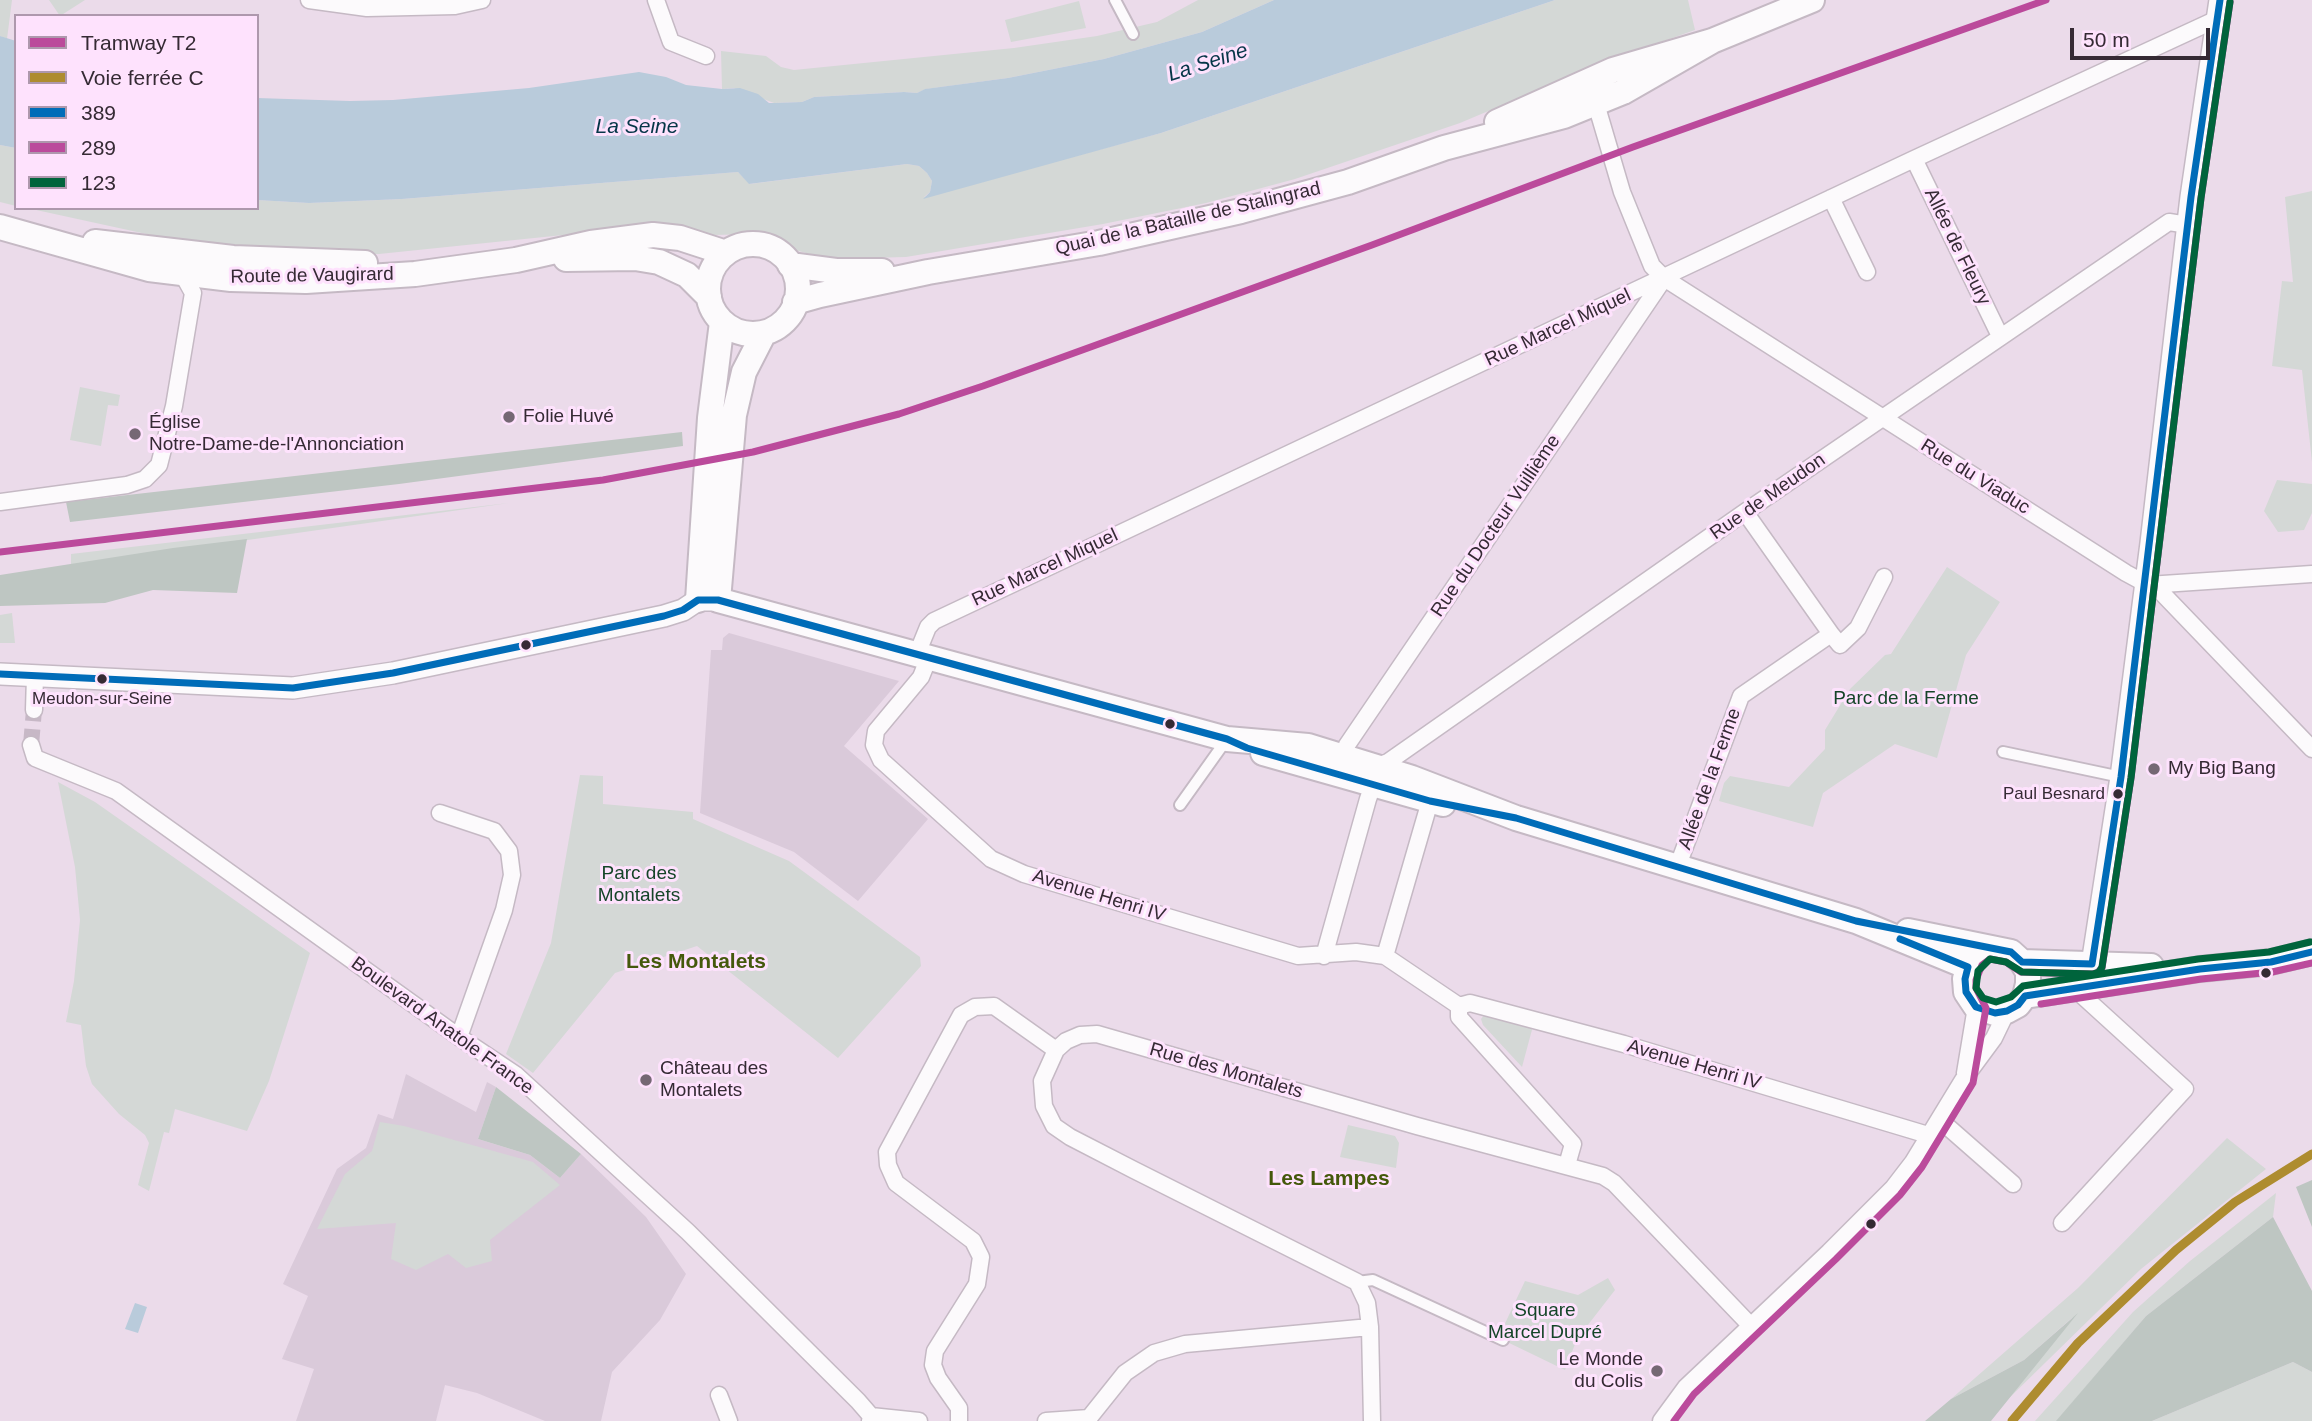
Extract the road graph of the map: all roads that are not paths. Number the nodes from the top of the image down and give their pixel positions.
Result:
1 (309, 0) edge
2 (482, 0) edge
3 (656, 0) edge
4 (1115, 0) edge
5 (1812, 0) edge
6 (2218, 10) edge
7 (1133, 34) dead end
8 (706, 56) dead end
9 (1592, 91) junction
10 (1914, 159) junction
11 (1832, 198) junction
12 (2188, 225) junction
13 (0, 227) edge
14 (726, 253) junction
15 (516, 260) junction
16 (195, 265) junction
17 (790, 265) junction
18 (928, 272) junction
19 (1867, 272) dead end
20 (1664, 278) junction
21 (709, 297) junction
22 (795, 302) junction
23 (1606, 305) junction
24 (722, 322) junction
25 (764, 333) junction
26 (1627, 333) junction
27 (2000, 336) junction
28 (1882, 418) junction
29 (0, 502) edge
30 (1745, 512) junction
31 (2312, 573) edge
32 (1884, 577) dead end
33 (2146, 585) junction
34 (708, 600) junction
35 (1831, 634) junction
36 (923, 655) junction
37 (0, 674) edge
38 (35, 676) junction
39 (34, 710) tunnel mouth
40 (1227, 739) junction
41 (31, 745) dead end
42 (2312, 749) edge
43 (1406, 750) junction
44 (2003, 752) dead end
45 (1353, 771) junction
46 (1407, 776) junction
47 (2121, 777) junction
48 (1430, 801) junction
49 (1180, 805) dead end
50 (440, 813) dead end
51 (1516, 818) junction
52 (1677, 868) junction
53 (1856, 921) junction
54 (1987, 948) junction
55 (2312, 952) edge
56 (1324, 956) junction
57 (1385, 956) junction
58 (2022, 962) junction
59 (2092, 964) junction
60 (1968, 967) junction
61 (2200, 969) junction
62 (2074, 988) junction
63 (1452, 1001) junction
64 (2016, 1003) junction
65 (1976, 1007) junction
66 (459, 1037) junction
67 (1056, 1050) junction
68 (1963, 1080) junction
69 (1940, 1120) junction
70 (1928, 1135) junction
71 (1567, 1165) junction
72 (2013, 1184) dead end
73 (2062, 1223) dead end
74 (1357, 1282) junction
75 (1751, 1326) junction
76 (1370, 1327) junction
77 (1503, 1340) dead end
78 (719, 1395) dead end
79 (868, 1419) edge
80 (1091, 1419) edge
81 (729, 1421) edge
82 (919, 1421) edge
83 (959, 1421) edge
84 (1046, 1421) edge
85 (1372, 1421) edge
86 (1661, 1421) edge

1 - 2 street
3 - 8 street
4 - 7 street
5 - 9 main road, Quai de la Bataille de Stalingrad
6 - 10 street, Rue Marcel Miquel
6 - 12 main road
9 - 18 main road, Quai de la Bataille de Stalingrad
9 - 20 street
10 - 11 street, Rue Marcel Miquel
10 - 27 street, Allée de Fleury
11 - 19 street
11 - 20 street, Rue Marcel Miquel
12 - 27 street, Rue de Meudon
12 - 33 main road
13 - 16 main road, Route de Vaugirard
14 - 15 main road, Route de Vaugirard
14 - 17 main road
14 - 21 main road
15 - 16 main road, Route de Vaugirard
15 - 21 main road, Route de Vaugirard
16 - 29 street
17 - 18 main road, Quai de la Bataille de Stalingrad
17 - 22 main road
18 - 22 main road, Quai de la Bataille de Stalingrad
20 - 23 street, Rue Marcel Miquel
20 - 26 street, Rue du Docteur Vuillième
20 - 28 street, Rue du Viaduc
21 - 24 main road
22 - 25 main road
23 - 26 street
23 - 36 street, Rue Marcel Miquel
24 - 25 main road
24 - 34 main road
25 - 34 main road
26 - 45 street, Rue du Docteur Vuillième
27 - 28 street, Rue de Meudon
28 - 30 street, Rue de Meudon
28 - 33 street, Rue du Viaduc
30 - 35 street
30 - 43 street, Rue de Meudon
31 - 33 street
32 - 35 street
33 - 42 street, Rue du Viaduc
33 - 47 main road
34 - 36 main road
34 - 38 main road
35 - 52 street, Allée de la Ferme
36 - 40 main road
36 - 56 street, Avenue Henri IV
37 - 38 main road
38 - 39 street
40 - 45 main road
40 - 49 street
41 - 66 street, Boulevard Anatole France
43 - 45 street, Rue de Meudon
43 - 46 street
44 - 47 street
45 - 46 main road
45 - 48 main road
45 - 56 street, Rue du Docteur Vuillième
46 - 48 street
46 - 51 main road
47 - 59 main road
48 - 51 main road
48 - 57 street
50 - 66 street
51 - 52 main road
52 - 53 main road
53 - 54 main road
53 - 60 main road
54 - 58 main road
54 - 60 main road
55 - 61 main road
56 - 57 street, Avenue Henri IV
57 - 63 street, Avenue Henri IV
58 - 59 main road
58 - 64 main road
59 - 61 main road
60 - 65 main road
61 - 62 main road
62 - 64 main road
62 - 73 street
63 - 70 street, Avenue Henri IV
63 - 71 street, Avenue Henri IV
64 - 65 main road
64 - 68 street
65 - 68 street
66 - 79 street, Boulevard Anatole France
67 - 71 street, Rue des Montalets
67 - 74 street
67 - 83 street
68 - 69 street
69 - 70 street
69 - 72 street
70 - 75 street
71 - 75 street, Rue des Montalets
74 - 76 street
74 - 77 street
75 - 86 street
76 - 80 street
76 - 85 street
78 - 81 street
79 - 82 street
80 - 84 street

